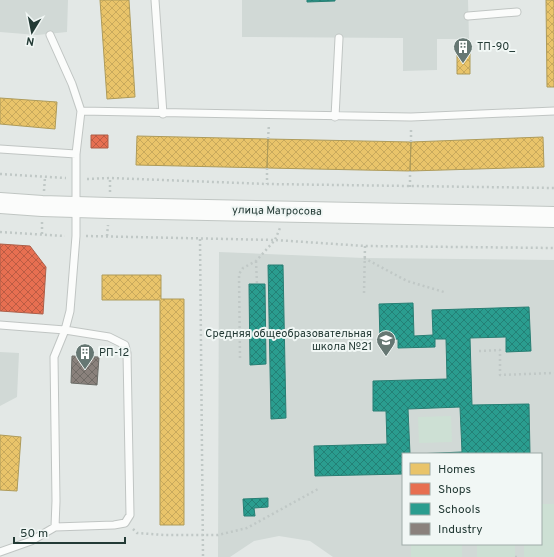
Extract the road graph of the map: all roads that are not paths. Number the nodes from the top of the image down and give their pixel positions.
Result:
1 (155, 0) edge
2 (517, 12) dead end
3 (468, 16) dead end
4 (50, 34) dead end
5 (339, 38) dead end
6 (81, 111) junction
7 (554, 111) edge
8 (163, 114) junction
9 (335, 117) junction
10 (0, 149) edge
11 (76, 154) junction
12 (0, 203) edge
13 (76, 207) junction
14 (554, 217) edge
15 (0, 325) edge
16 (65, 330) junction
17 (55, 527) junction
18 (0, 552) edge

1 - 8 lane
2 - 3 lane
4 - 6 lane
5 - 9 lane
6 - 8 lane
6 - 11 lane
7 - 9 lane
8 - 9 lane
10 - 11 lane
11 - 13 lane
12 - 13 main road, улица Матросова
13 - 14 main road, улица Матросова
13 - 16 lane
15 - 16 lane
16 - 17 lane
16 - 17 lane
17 - 18 lane

